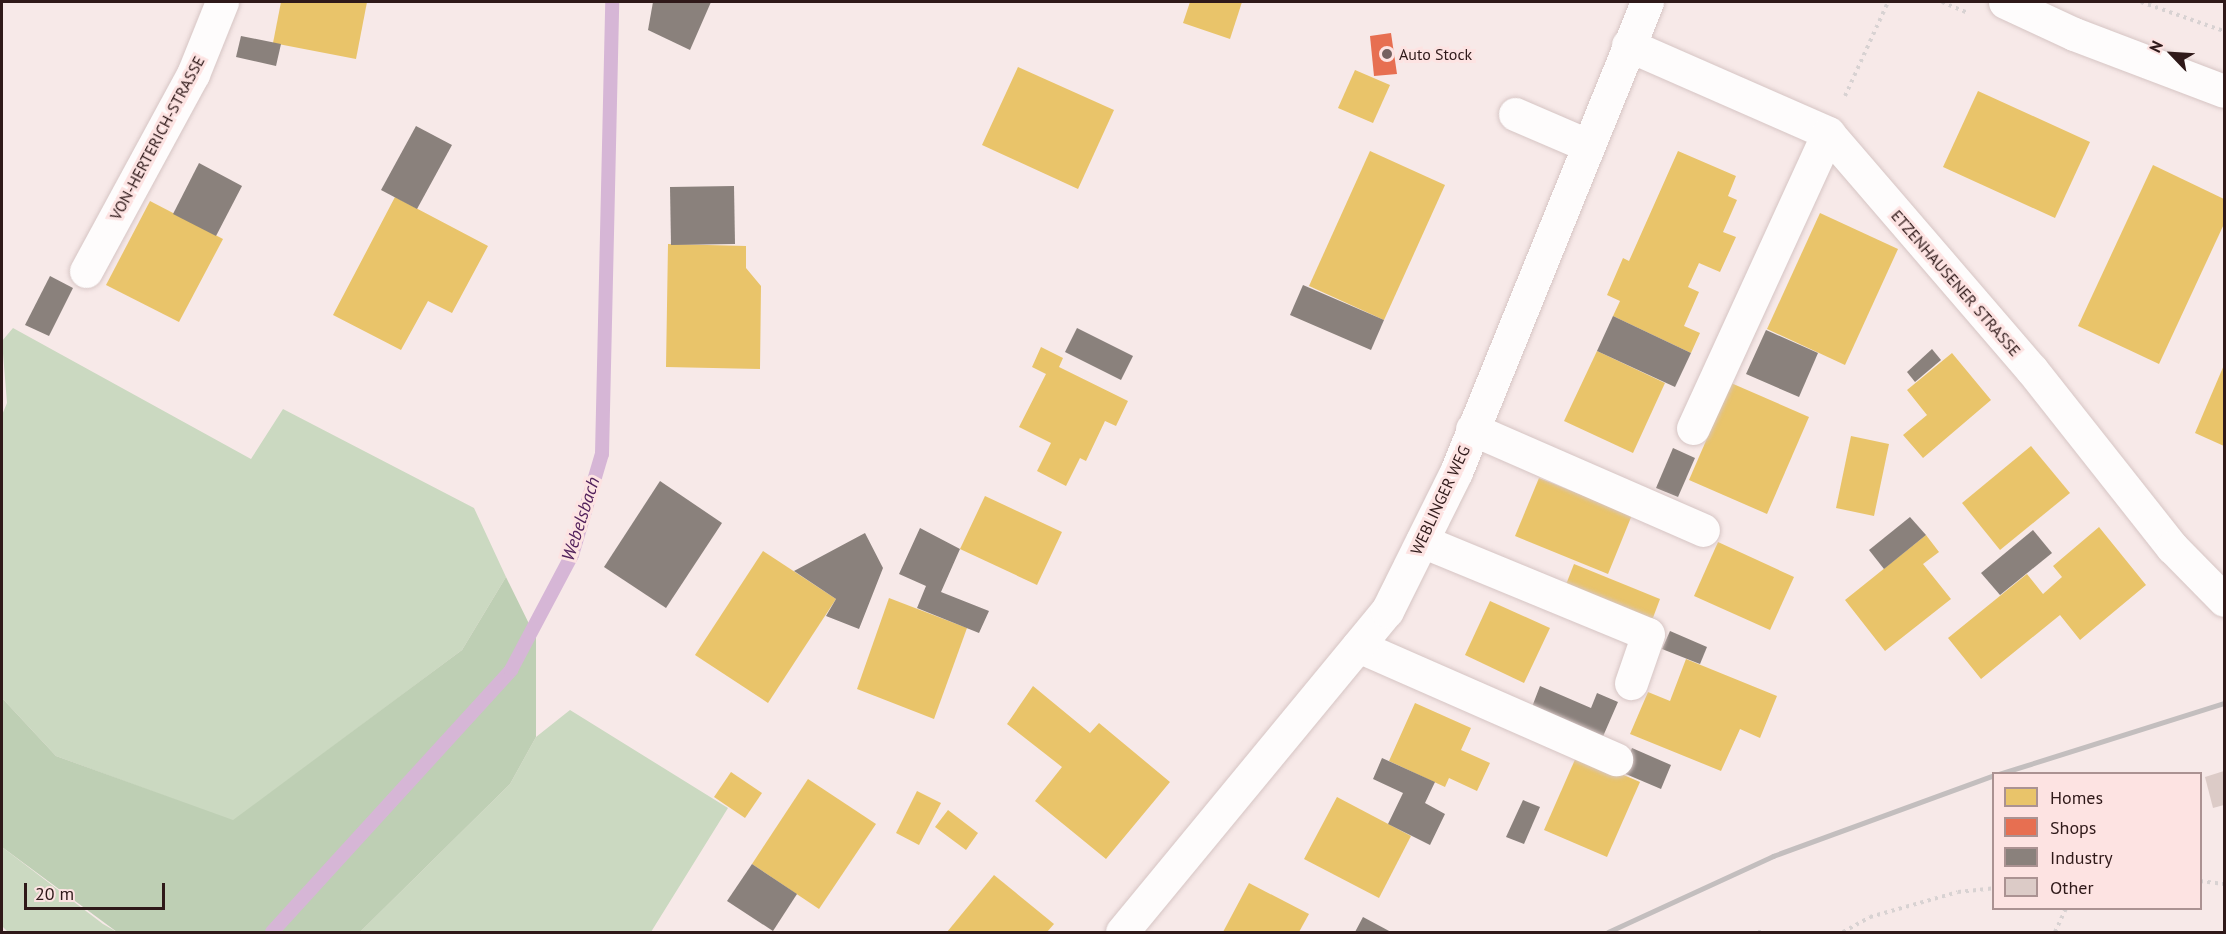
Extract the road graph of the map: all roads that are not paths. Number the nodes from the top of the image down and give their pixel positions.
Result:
1 (222, 2) edge
2 (1647, 2) edge
3 (2005, 2) edge
4 (1628, 45) junction
5 (2224, 91) edge
6 (1515, 114) dead end
7 (1828, 134) junction
8 (1587, 145) junction
9 (86, 272) dead end
10 (1693, 428) dead end
11 (1472, 429) junction
12 (1703, 530) dead end
13 (1422, 541) junction
14 (2224, 600) edge
15 (1358, 646) junction
16 (1630, 683) dead end
17 (1616, 759) dead end
18 (1122, 933) edge

1 - 9 street, VON-HERTERICH-STRASSE
2 - 4 street, WEBLINGER WEG
3 - 5 street
4 - 7 street, ETZENHAUSENER STRASSE
4 - 8 street, WEBLINGER WEG
6 - 8 street
7 - 10 street
7 - 14 street, ETZENHAUSENER STRASSE
8 - 11 street, WEBLINGER WEG
11 - 12 street
11 - 13 street, WEBLINGER WEG
13 - 15 street, WEBLINGER WEG
13 - 16 street
15 - 17 street
15 - 18 street, WEBLINGER WEG

